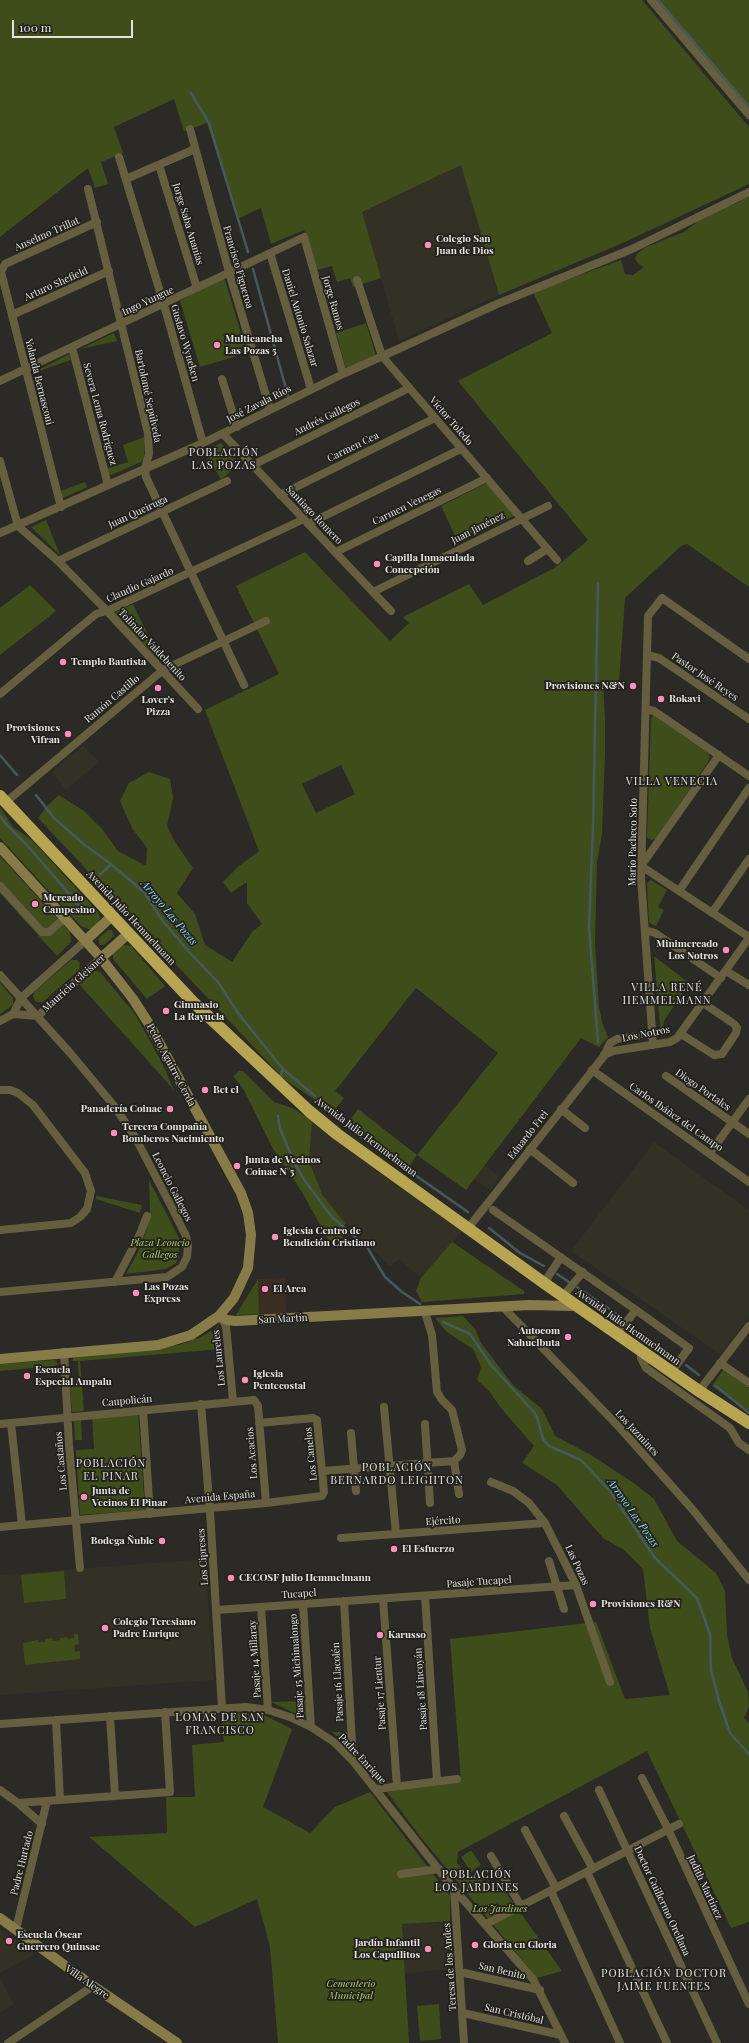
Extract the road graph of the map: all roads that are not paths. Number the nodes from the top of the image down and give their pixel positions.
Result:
1 (651, 0) edge
2 (749, 115) edge
3 (190, 129) dead end
4 (195, 149) junction
5 (119, 157) dead end
6 (160, 165) junction
7 (126, 180) junction
8 (88, 189) dead end
9 (749, 192) edge
10 (97, 222) junction
11 (304, 238) joint
12 (270, 253) junction
13 (5, 264) joint
14 (109, 272) junction
15 (229, 272) junction
16 (357, 280) dead end
17 (197, 288) junction
18 (164, 304) junction
19 (12, 315) junction
20 (122, 324) junction
21 (72, 348) junction
22 (382, 356) junction
23 (26, 370) junction
24 (344, 374) junction
25 (222, 379) dead end
26 (0, 381) edge
27 (409, 388) junction
28 (310, 389) junction
29 (270, 409) junction
30 (435, 418) junction
31 (237, 427) junction
32 (223, 434) junction
33 (203, 443) junction
34 (461, 449) junction
35 (0, 462) edge
36 (253, 465) junction
37 (145, 468) junction
38 (487, 478) junction
39 (227, 481) dead end
40 (108, 485) junction
41 (280, 494) junction
42 (548, 506) dead end
43 (61, 507) junction
44 (162, 512) junction
45 (521, 518) junction
46 (306, 522) junction
47 (18, 526) junction
48 (0, 533) edge
49 (547, 549) junction
50 (336, 552) junction
51 (58, 560) junction
52 (557, 560) dead end
53 (528, 561) dead end
54 (190, 573) junction
55 (375, 591) junction
56 (391, 610) dead end
57 (107, 611) junction
58 (266, 621) dead end
59 (224, 640) junction
60 (647, 655) junction
61 (749, 659) edge
62 (162, 670) junction
63 (244, 685) dead end
64 (0, 694) edge
65 (198, 709) dead end
66 (646, 709) junction
67 (749, 719) edge
68 (718, 755) junction
69 (749, 776) edge
70 (749, 788) edge
71 (3, 799) edge
72 (0, 847) edge
73 (749, 859) edge
74 (641, 866) junction
75 (0, 886) edge
76 (678, 891) junction
77 (712, 913) junction
78 (112, 916) junction
79 (65, 918) junction
80 (645, 930) junction
81 (129, 933) junction
82 (749, 938) edge
83 (85, 941) junction
84 (101, 958) junction
85 (0, 974) edge
86 (724, 975) junction
87 (749, 985) edge
88 (21, 998) junction
89 (703, 1003) junction
90 (13, 1014) junction
91 (38, 1016) junction
92 (0, 1021) edge
93 (652, 1034) junction
94 (681, 1034) junction
95 (653, 1045) junction
96 (604, 1056) junction
97 (592, 1070) junction
98 (666, 1076) dead end
99 (0, 1090) edge
100 (749, 1100) edge
101 (561, 1109) junction
102 (732, 1122) junction
103 (585, 1128) dead end
104 (749, 1134) edge
105 (530, 1149) junction
106 (710, 1153) junction
107 (749, 1182) edge
108 (573, 1183) dead end
109 (493, 1210) dead end
110 (147, 1216) dead end
111 (468, 1227) junction
112 (0, 1230) edge
113 (561, 1257) junction
114 (583, 1272) junction
115 (115, 1282) junction
116 (544, 1283) junction
117 (0, 1292) edge
118 (563, 1296) junction
119 (574, 1304) junction
120 (503, 1307) junction
121 (636, 1310) junction
122 (425, 1312) junction
123 (219, 1316) junction
124 (749, 1326) edge
125 (617, 1334) junction
126 (642, 1350) junction
127 (64, 1352) junction
128 (0, 1359) edge
129 (720, 1363) junction
130 (672, 1371) junction
131 (749, 1383) edge
132 (699, 1391) junction
133 (233, 1401) junction
134 (256, 1402) joint
135 (201, 1404) junction
136 (384, 1407) dead end
137 (143, 1410) junction
138 (67, 1417) junction
139 (11, 1423) junction
140 (259, 1423) junction
141 (749, 1423) edge
142 (0, 1424) edge
143 (425, 1424) dead end
144 (351, 1432) dead end
145 (749, 1450) edge
146 (454, 1461) junction
147 (428, 1463) junction
148 (390, 1466) junction
149 (354, 1469) junction
150 (322, 1471) junction
151 (491, 1482) dead end
152 (356, 1490) dead end
153 (459, 1494) dead end
154 (322, 1496) joint
155 (266, 1503) junction
156 (430, 1503) dead end
157 (210, 1508) junction
158 (150, 1514) junction
159 (76, 1520) junction
160 (545, 1523) junction
161 (22, 1525) junction
162 (0, 1527) edge
163 (396, 1534) junction
164 (341, 1538) dead end
165 (549, 1561) dead end
166 (80, 1568) dead end
167 (749, 1580) edge
168 (576, 1585) junction
169 (557, 1586) junction
170 (425, 1596) junction
171 (383, 1598) junction
172 (344, 1601) junction
173 (303, 1604) junction
174 (261, 1607) junction
175 (564, 1608) dead end
176 (216, 1610) junction
177 (610, 1682) dead end
178 (222, 1708) junction
179 (268, 1710) junction
180 (165, 1712) junction
181 (110, 1716) junction
182 (56, 1720) junction
183 (0, 1724) edge
184 (311, 1727) junction
185 (352, 1761) junction
186 (642, 1778) dead end
187 (457, 1779) dead end
188 (437, 1781) junction
189 (397, 1786) junction
190 (377, 1789) junction
191 (0, 1790) edge
192 (599, 1790) dead end
193 (115, 1795) junction
194 (60, 1800) junction
195 (47, 1801) junction
196 (18, 1803) junction
197 (564, 1816) dead end
198 (42, 1824) junction
199 (679, 1824) dead end
200 (668, 1829) junction
201 (525, 1830) dead end
202 (628, 1850) junction
203 (491, 1856) dead end
204 (439, 1869) junction
205 (590, 1870) junction
206 (401, 1874) dead end
207 (454, 1889) junction
208 (554, 1889) junction
209 (521, 1906) junction
210 (0, 1918) edge
211 (486, 1924) junction
212 (16, 1929) junction
213 (460, 1972) junction
214 (92, 1986) junction
215 (540, 1990) junction
216 (749, 2004) edge
217 (463, 2012) junction
218 (561, 2034) junction
219 (8, 2043) edge
220 (177, 2043) edge
221 (464, 2043) edge
222 (565, 2043) edge
223 (620, 2043) edge
224 (666, 2043) edge
225 (717, 2043) edge

1 - 2 street
3 - 4 street, Francisco Figueroa
4 - 6 street
4 - 15 street, Francisco Figueroa
5 - 7 street, Gustavo Wyneken
6 - 7 street
6 - 17 street, Jorge Saba Ananias
7 - 18 street, Gustavo Wyneken
8 - 10 street, Bartolomé Sepúlveda
9 - 22 street, José Zavala Ríos
10 - 13 street, Anselmo Trillat
10 - 14 street, Bartolomé Sepúlveda
11 - 12 street, Ingo Yungue
11 - 24 street, Jorge Ramos
12 - 15 street, Ingo Yungue
12 - 28 street, Daniel Antonio Salazar
13 - 19 street, Yolanda Bernasconi
14 - 19 street, Arturo Shefield
14 - 20 street, Bartolomé Sepúlveda
15 - 17 street, Ingo Yungue
15 - 29 street, Francisco Figueroa
16 - 22 street, Víctor Toledo
17 - 18 street, Ingo Yungue
18 - 20 street, Ingo Yungue
18 - 33 street, Gustavo Wyneken
19 - 23 street, Yolanda Bernasconi
20 - 21 street, Ingo Yungue
20 - 37 street, Bartolomé Sepúlveda
21 - 23 street, Ingo Yungue
21 - 40 street, Severa Lema Rodríguez
22 - 24 street, José Zavala Ríos
22 - 27 street, Víctor Toledo
23 - 26 street, Ingo Yungue
23 - 43 street, Yolanda Bernasconi
24 - 28 street, José Zavala Ríos
25 - 31 street
27 - 30 street, Víctor Toledo
27 - 36 street, Andrés Gallegos
28 - 29 street, José Zavala Ríos
29 - 31 street, José Zavala Ríos
30 - 34 street, Víctor Toledo
30 - 41 street, Carmen Cea
31 - 32 street, José Zavala Ríos
32 - 33 street, José Zavala Ríos
32 - 36 street, Santiago Romero
33 - 37 street, José Zavala Ríos
34 - 38 street, Víctor Toledo
34 - 46 street, Claudio Gajardo
35 - 47 street
36 - 41 street, Santiago Romero
37 - 40 street, José Zavala Ríos
37 - 44 street, Bartolomé Sepúlveda
38 - 45 street, Víctor Toledo
38 - 50 street, Carmen Venegas
39 - 44 street, Juan Queiruga
40 - 43 street, José Zavala Ríos
41 - 46 street, Santiago Romero
42 - 45 street, Juan Jiménez
43 - 47 street, José Zavala Ríos
44 - 51 street, Juan Queiruga
44 - 54 street, Bartolomé Sepúlveda
45 - 49 street, Víctor Toledo
45 - 55 street, Juan Jiménez
46 - 50 street, Santiago Romero
46 - 54 street, Claudio Gajardo
47 - 48 street, José Zavala Ríos
47 - 51 street, Tolindor Valdebenito
49 - 52 street, Víctor Toledo
49 - 53 street
50 - 55 street, Santiago Romero
51 - 57 street, Tolindor Valdebenito
54 - 57 street, Claudio Gajardo
54 - 59 street, Bartolomé Sepúlveda
55 - 56 street, Santiago Romero
57 - 62 street, Tolindor Valdebenito
57 - 64 street, Claudio Gajardo
58 - 59 street, Ramón Castillo
59 - 62 street, Ramón Castillo
59 - 63 street, Bartolomé Sepúlveda
60 - 61 street, Mario Pacheco Soto
60 - 66 street, Mario Pacheco Soto
60 - 67 street, Pastor José Reyes
62 - 65 street, Tolindor Valdebenito
62 - 71 street, Ramón Castillo
66 - 68 street
66 - 74 street, Mario Pacheco Soto
68 - 69 street
68 - 74 street
70 - 76 street
71 - 78 highway, Avenida Julio Hemmelmann
72 - 79 street, Pedro Aguirre Cerda
73 - 77 street
74 - 76 street
74 - 80 street, Mario Pacheco Soto
75 - 79 street
76 - 77 street
77 - 82 street
78 - 81 highway, Avenida Julio Hemmelmann
78 - 83 street
79 - 83 street, Pedro Aguirre Cerda
80 - 86 street
80 - 93 street, Mario Pacheco Soto
81 - 84 street, Mauricio Gleisner
81 - 111 highway, Avenida Julio Hemmelmann
82 - 86 street, Los Notros
83 - 84 street, Pedro Aguirre Cerda
83 - 88 street
84 - 91 street, Mauricio Gleisner
84 - 123 street, Pedro Aguirre Cerda
85 - 88 street, Leoncio Gallegos
86 - 87 street
86 - 89 street, Los Notros
88 - 90 street
88 - 91 street, Leoncio Gallegos
89 - 94 street, Los Notros
89 - 94 street
90 - 91 street, Mauricio Gleisner
90 - 92 street
91 - 115 street, Leoncio Gallegos
93 - 95 street, Mario Pacheco Soto
93 - 96 street, Los Notros
94 - 95 street, Los Notros
95 - 96 street, Los Notros
96 - 97 street, Eduardo Frei
97 - 101 street, Eduardo Frei
97 - 106 street, Carlos Ibáñez del Campo
98 - 102 street, Diego Portales
99 - 112 street
100 - 102 street
101 - 103 street
101 - 105 street, Eduardo Frei
102 - 104 street, Diego Portales
102 - 106 street
105 - 108 street
105 - 111 street, Eduardo Frei
106 - 107 street, Carlos Ibáñez del Campo
109 - 113 street
110 - 115 street
111 - 116 highway, Avenida Julio Hemmelmann
113 - 114 street
113 - 116 street
114 - 118 street
114 - 121 street
115 - 117 street, Leoncio Gallegos
116 - 118 highway, Avenida Julio Hemmelmann
118 - 119 highway, Avenida Julio Hemmelmann
119 - 120 street, San Martín
119 - 125 highway, Avenida Julio Hemmelmann
120 - 122 street, San Martín
120 - 167 street, Los Jazmines
121 - 125 street
121 - 130 street
122 - 123 street, San Martín
122 - 146 street
123 - 127 street
123 - 133 street, Los Laureles
124 - 129 street
125 - 126 highway, Avenida Julio Hemmelmann
126 - 130 highway, Avenida Julio Hemmelmann
126 - 145 street
127 - 128 street
127 - 138 street, Los Castaños
129 - 131 street
129 - 132 street
130 - 132 highway, Avenida Julio Hemmelmann
132 - 141 highway, Avenida Julio Hemmelmann
133 - 134 street, Caupolicán
133 - 135 street, Caupolicán
134 - 140 street, Los Acacios
135 - 137 street, Caupolicán
135 - 157 street, Los Cipreses
136 - 148 street
137 - 138 street, Caupolicán
137 - 158 street
138 - 139 street, Caupolicán
138 - 159 street, Los Castaños
139 - 142 street, Caupolicán
139 - 161 street
140 - 150 street, Los Canelos
140 - 155 street, Los Acacios
143 - 147 street
144 - 149 street
146 - 147 street
146 - 153 street
147 - 148 street
147 - 156 street
148 - 149 street
148 - 163 street
149 - 150 street
149 - 152 street
150 - 154 street, Los Canelos
151 - 160 street, Las Pozas
154 - 155 street, Avenida España
155 - 157 street, Avenida España
157 - 158 street, Avenida España
157 - 176 street, Los Cipreses
158 - 159 street, Avenida España
159 - 161 street, Avenida España
159 - 166 street, Los Castaños
160 - 163 street, Ejército
160 - 168 street, Las Pozas
161 - 162 street, Avenida España
163 - 164 street, Ejército
165 - 169 street
168 - 169 street, Pasaje Tucapel
168 - 177 street, Las Pozas
169 - 170 street, Pasaje Tucapel
169 - 175 street
170 - 171 street, Pasaje Tucapel
170 - 188 street, Pasaje 18 Lincoyán
171 - 172 street, Tucapel
171 - 189 street, Pasaje 17 Lientur
172 - 173 street, Tucapel
172 - 185 street, Pasaje 16 Llacolén
173 - 174 street, Tucapel
173 - 184 street, Pasaje 15 Michimalongo
174 - 176 street, Tucapel
174 - 179 street, Pasaje 14 Millaray
176 - 178 street, Los Cipreses
178 - 179 street, Padre Enrique
178 - 180 street, Padre Enrique
179 - 184 street, Padre Enrique
180 - 181 street, Padre Enrique
180 - 193 street
181 - 182 street, Padre Enrique
181 - 193 street
182 - 183 street, Padre Enrique
182 - 194 street
184 - 185 street, Padre Enrique
185 - 190 street, Padre Enrique
186 - 200 street, Judith Martínez
187 - 188 street
188 - 189 street
189 - 190 street
190 - 204 street, Padre Enrique
191 - 196 street
192 - 202 street, Doctor Guillermo Orellana
193 - 194 street
194 - 195 street
195 - 196 street
195 - 198 street, Padre Hurtado
196 - 198 street
197 - 205 street
198 - 212 street, Padre Hurtado
199 - 200 street
200 - 202 street
200 - 216 street, Judith Martínez
201 - 208 street
202 - 205 street
202 - 225 street, Doctor Guillermo Orellana
203 - 209 street
204 - 206 street
204 - 207 street, Padre Enrique
205 - 208 street
205 - 224 street
207 - 211 street, Padre Enrique
207 - 213 street, Teresa de los Andes
208 - 209 street
208 - 223 street
209 - 211 street
210 - 212 street, Villa Alegre
211 - 215 street, Padre Enrique
212 - 214 street, Villa Alegre
213 - 215 street, San Benito
213 - 217 street, Teresa de los Andes
214 - 219 street
214 - 220 street, Villa Alegre
215 - 218 street, Padre Enrique
217 - 218 street, San Cristóbal
217 - 221 street, Teresa de los Andes
218 - 222 street, Padre Enrique

